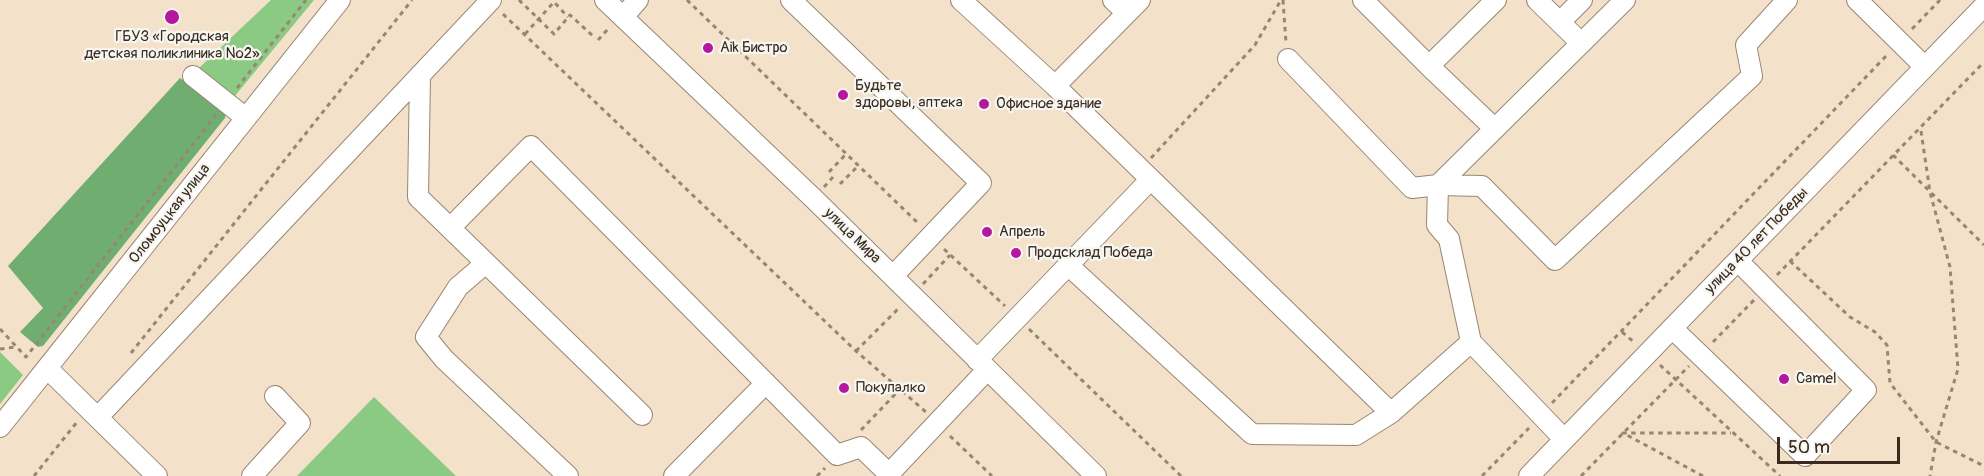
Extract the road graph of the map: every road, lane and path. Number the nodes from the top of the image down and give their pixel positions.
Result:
1 (306, 0) edge
2 (340, 0) edge
3 (412, 0) edge
4 (519, 0) edge
5 (605, 0) edge
6 (638, 0) edge
7 (791, 0) edge
8 (962, 0) edge
9 (1282, 0) edge
10 (1363, 0) edge
11 (1496, 0) edge
12 (1537, 0) edge
13 (1582, 0) edge
14 (1625, 0) edge
15 (1787, 0) edge
16 (1857, 0) edge
17 (1940, 0) edge
18 (490, 1) edge
19 (1127, 4) edge
20 (1984, 6) edge
21 (568, 17) junction
22 (623, 17) junction
23 (538, 19) junction
24 (1560, 22) junction
25 (525, 34) junction
26 (593, 36) dead end
27 (1581, 43) junction
28 (1899, 43) junction
29 (1287, 59) joint
30 (1984, 62) edge
31 (1429, 66) junction
32 (1925, 67) junction
33 (420, 75) junction
34 (193, 76) dead end
35 (1055, 86) junction
36 (226, 102) junction
37 (246, 118) junction
38 (1494, 128) junction
39 (1922, 131) dead end
40 (846, 153) dead end
41 (1893, 155) junction
42 (858, 165) dead end
43 (829, 172) dead end
44 (1145, 175) junction
45 (840, 184) dead end
46 (1438, 185) junction
47 (1930, 192) junction
48 (450, 228) junction
49 (1984, 245) edge
50 (1738, 261) junction
51 (1790, 261) junction
52 (486, 263) junction
53 (1069, 266) junction
54 (893, 276) junction
55 (1765, 289) junction
56 (1672, 328) junction
57 (0, 329) edge
58 (1471, 342) junction
59 (17, 347) junction
60 (0, 349) edge
61 (1700, 355) junction
62 (125, 362) dead end
63 (982, 365) junction
64 (48, 368) junction
65 (1675, 380) junction
66 (766, 383) junction
67 (275, 396) dead end
68 (93, 412) junction
69 (1391, 413) junction
70 (1542, 414) junction
71 (642, 415) dead end
72 (937, 423) junction
73 (0, 427) edge
74 (1623, 433) junction
75 (1733, 433) junction
76 (1564, 439) junction
77 (1936, 442) junction
78 (1984, 466) edge
79 (888, 475) edge
80 (34, 476) edge
81 (157, 476) edge
82 (252, 476) edge
83 (568, 476) edge
84 (674, 476) edge
85 (992, 476) edge
86 (1096, 476) edge
87 (1482, 476) edge
88 (1528, 476) edge
89 (1581, 476) edge
90 (1703, 476) edge
91 (1780, 476) edge
92 (1930, 476) edge

1 - 36 path
2 - 37 street, Оломоуцкая улица
3 - 62 path
4 - 23 path
5 - 22 street, улица Мира
6 - 22 street
7 - 54 street
8 - 35 street
9 - 29 path
9 - 44 path
10 - 31 street
11 - 31 street
12 - 24 street
13 - 24 street
14 - 27 street
15 - 46 street
16 - 28 street
17 - 28 path
18 - 25 path
18 - 33 street
19 - 35 street
20 - 32 street, улица 40 лет Победы
21 - 23 path
21 - 23 path
21 - 26 path
22 - 54 street, улица Мира
23 - 25 path
24 - 27 street
25 - 72 path
27 - 38 street
28 - 32 street
28 - 70 path
29 - 46 street
30 - 41 path
31 - 38 street
32 - 50 street, улица 40 лет Победы
33 - 48 street
33 - 68 street
34 - 36 street
35 - 44 street
36 - 37 street
36 - 59 path
37 - 64 street, Оломоуцкая улица
38 - 46 street
39 - 47 path
40 - 43 path
41 - 47 path
41 - 51 path
42 - 45 path
44 - 53 street
44 - 69 street
46 - 58 street
47 - 49 path
47 - 77 path
48 - 52 street
48 - 66 street
50 - 55 street
50 - 56 street, улица 40 лет Победы
51 - 55 path
51 - 77 path
52 - 71 street
52 - 83 street
53 - 63 street
53 - 69 street
54 - 63 street, улица Мира
55 - 61 path
55 - 61 street
56 - 61 street
56 - 76 street, улица 40 лет Победы
57 - 59 path
58 - 69 street
58 - 70 street
59 - 60 path
61 - 65 path
63 - 72 street
63 - 86 street, улица Мира
64 - 68 street
64 - 73 street, Оломоуцкая улица
65 - 74 path
65 - 75 path
66 - 79 street
66 - 84 street
67 - 82 street
68 - 80 path
68 - 81 street
70 - 76 street
70 - 87 path
72 - 79 street
72 - 85 path
74 - 75 path
74 - 89 path
74 - 90 path
75 - 91 path
76 - 88 street, улица 40 лет Победы
77 - 78 path
77 - 92 path

